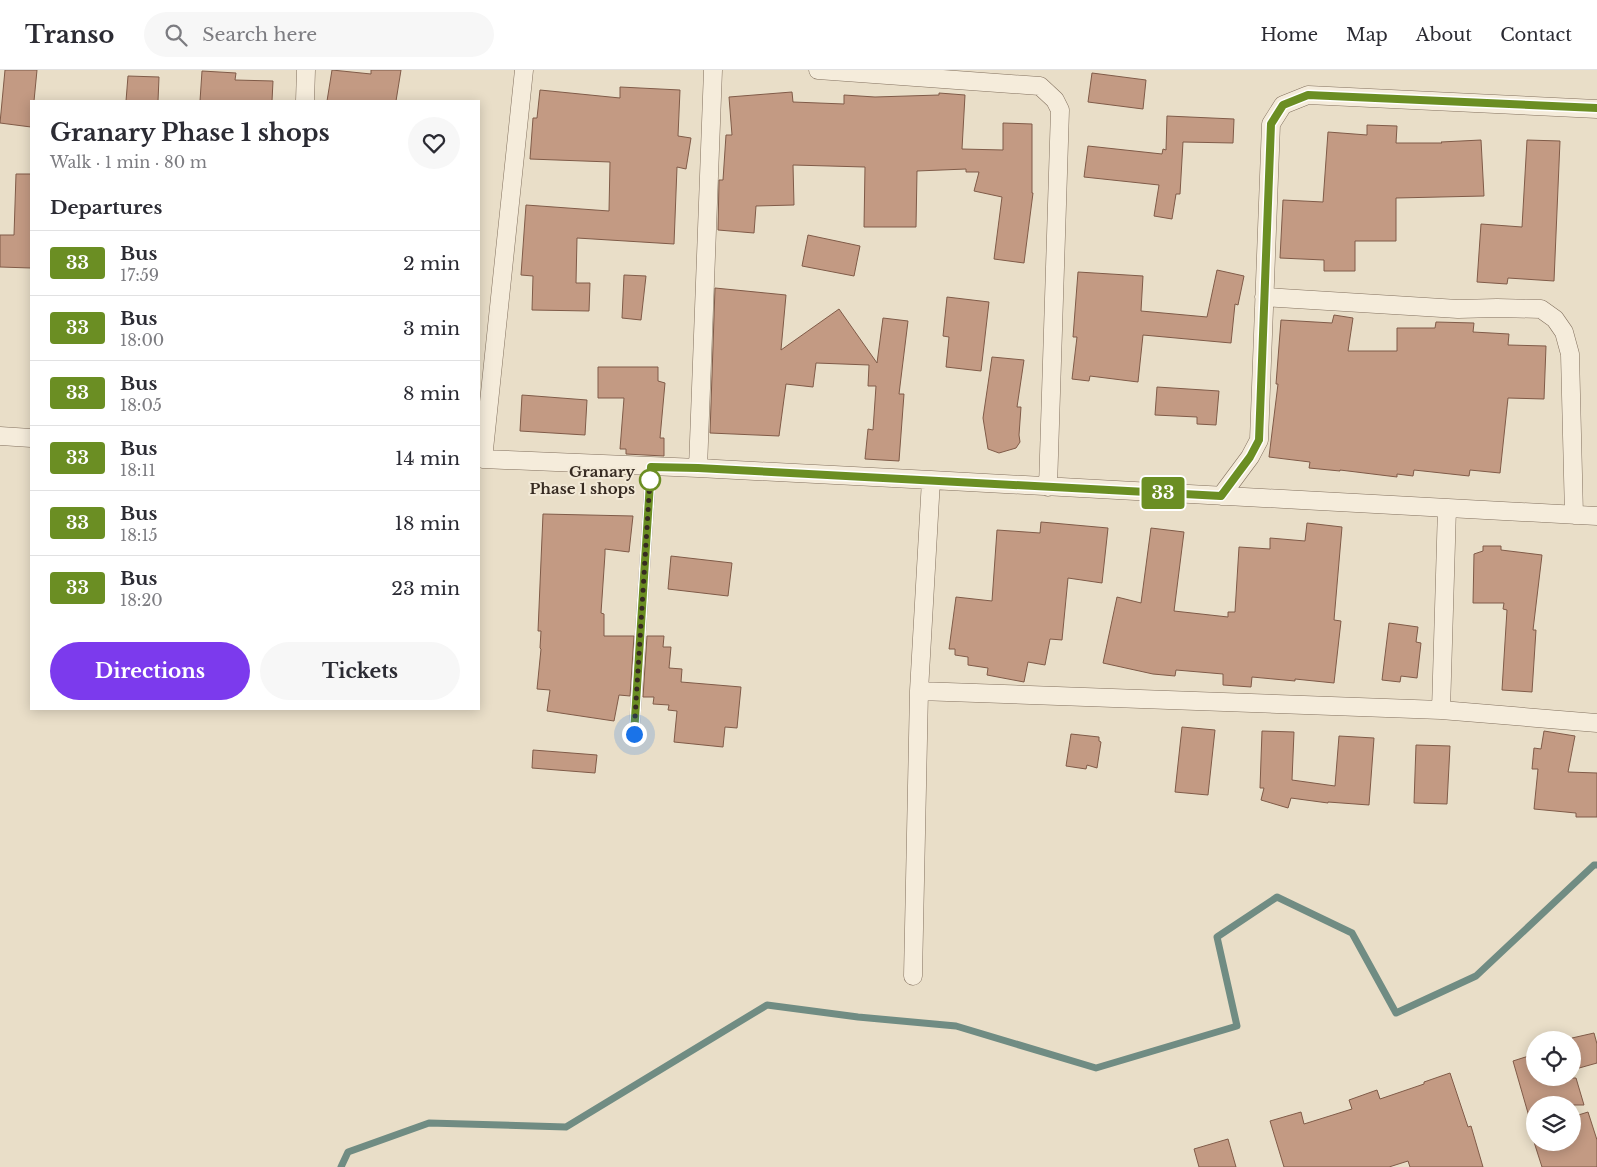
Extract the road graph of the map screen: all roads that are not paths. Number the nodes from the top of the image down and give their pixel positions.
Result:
1 (306, 70) edge
2 (524, 70) edge
3 (713, 70) edge
4 (818, 70) edge
5 (305, 100) edge
6 (1597, 108) edge
7 (1264, 296) junction
8 (0, 436) edge
9 (30, 438) edge
10 (481, 459) edge
11 (651, 467) junction
12 (698, 468) junction
13 (931, 480) junction
14 (1048, 487) junction
15 (1221, 496) junction
16 (1447, 508) junction
17 (1574, 515) junction
18 (1597, 516) edge
19 (919, 691) junction
20 (1441, 710) junction
21 (1597, 723) edge
22 (634, 734) dead end
23 (913, 976) dead end

1 - 5 street
2 - 10 street
3 - 12 street
4 - 14 street
6 - 7 street
7 - 15 street
7 - 17 street
8 - 9 street
10 - 11 street
11 - 12 street
11 - 22 lane
12 - 13 street
13 - 14 street
13 - 19 street
14 - 15 street
15 - 16 street
16 - 17 street
16 - 20 street
17 - 18 street
19 - 20 street
19 - 23 street
20 - 21 street

